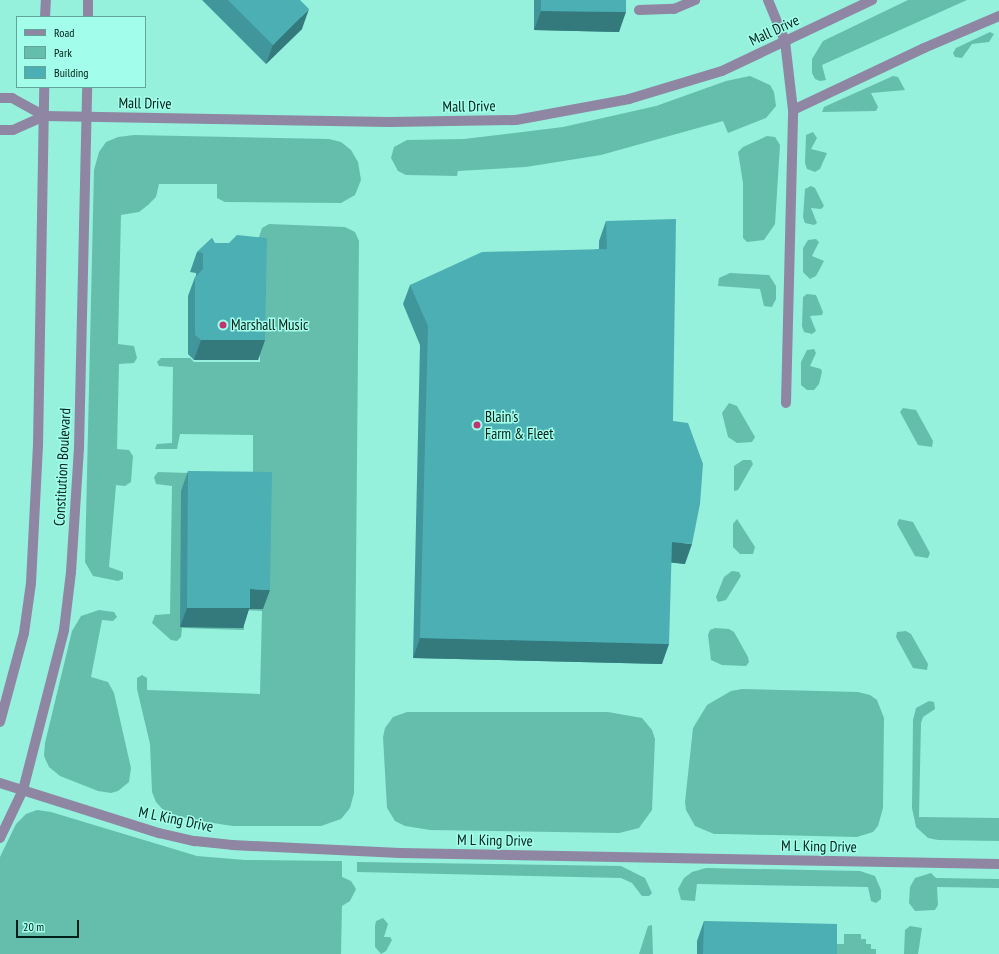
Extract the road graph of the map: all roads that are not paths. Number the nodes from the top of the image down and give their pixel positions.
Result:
1 (46, 0) edge
2 (88, 0) edge
3 (695, 0) edge
4 (768, 0) edge
5 (872, 0) edge
6 (639, 10) dead end
7 (45, 16) edge
8 (88, 16) edge
9 (999, 16) edge
10 (785, 41) junction
11 (44, 88) edge
12 (87, 88) edge
13 (0, 98) edge
14 (793, 110) junction
15 (44, 116) junction
16 (86, 117) junction
17 (0, 130) edge
18 (786, 403) dead end
19 (0, 722) edge
20 (0, 783) edge
21 (23, 790) junction
22 (0, 838) edge
23 (999, 864) edge

1 - 7 street
2 - 8 street
3 - 6 street
4 - 10 street
5 - 10 street, Mall Drive
9 - 14 street
10 - 14 street
10 - 16 street, Mall Drive
11 - 15 street, Constitution Boulevard
12 - 16 street, Constitution Boulevard
13 - 15 street
14 - 18 street
15 - 16 street, Mall Drive
15 - 17 street
15 - 19 street, Constitution Boulevard
16 - 21 street, Constitution Boulevard
20 - 21 street, M L King Drive
21 - 22 street, Constitution Boulevard
21 - 23 street, M L King Drive

